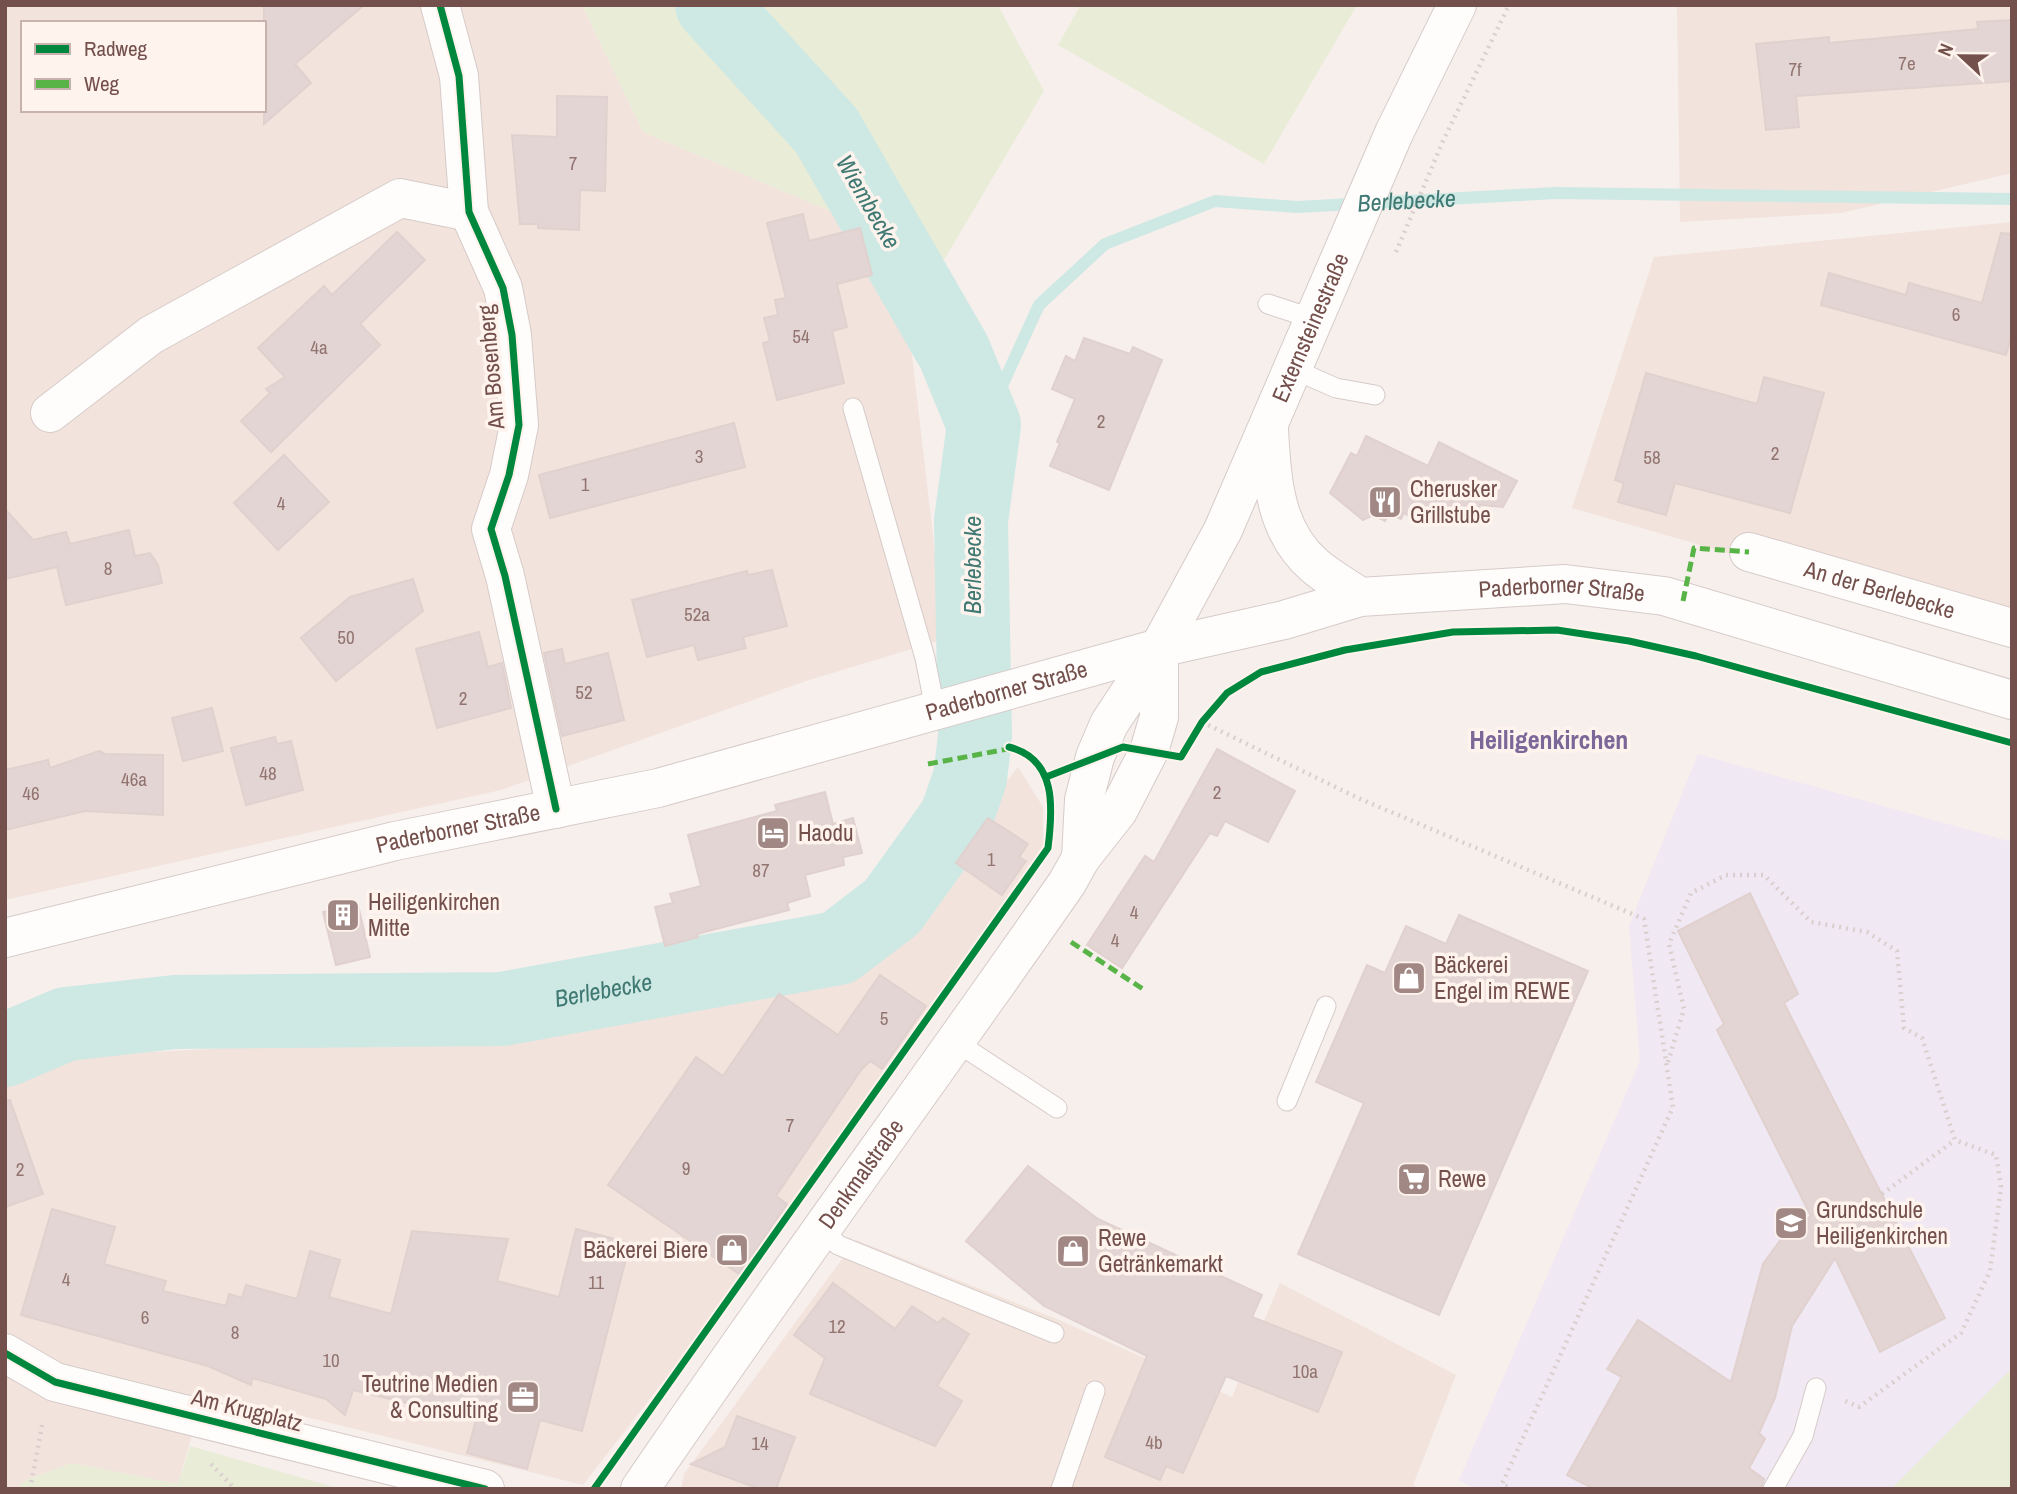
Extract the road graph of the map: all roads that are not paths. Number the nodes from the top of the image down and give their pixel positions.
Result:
1 (440, 5) edge
2 (1457, 5) edge
3 (469, 212) junction
4 (1268, 304) dead end
5 (1314, 319) junction
6 (1293, 369) junction
7 (1375, 394) dead end
8 (853, 408) dead end
9 (50, 413) dead end
10 (1269, 424) junction
11 (1749, 552) dead end
12 (1360, 597) junction
13 (2012, 628) edge
14 (1159, 648) junction
15 (2012, 700) edge
16 (935, 709) junction
17 (556, 809) junction
18 (5, 938) edge
19 (1326, 1006) dead end
20 (956, 1042) junction
21 (1287, 1101) dead end
22 (1057, 1108) dead end
23 (821, 1229) junction
24 (1054, 1332) dead end
25 (5, 1353) edge
26 (1816, 1388) road end
27 (1095, 1391) dead end
28 (485, 1489) edge
29 (640, 1489) edge
30 (1061, 1489) edge
31 (1773, 1489) edge

1 - 3 main road, Am Bosenberg
2 - 5 main road, Externsteinestraße
3 - 9 main road
3 - 17 main road, Am Bosenberg
4 - 5 lane
5 - 6 main road, Externsteinestraße
6 - 7 lane
6 - 10 main road, Externsteinestraße
8 - 16 lane
10 - 12 main road
10 - 14 main road, Externsteinestraße
11 - 13 main road, An der Berlebecke
12 - 14 main road, Paderborner Straße
12 - 15 main road, Paderborner Straße
14 - 16 main road, Paderborner Straße
14 - 20 main road, Denkmalstraße
16 - 17 main road, Paderborner Straße
17 - 18 main road, Paderborner Straße
19 - 21 lane
20 - 22 lane
20 - 23 main road, Denkmalstraße
23 - 24 lane
23 - 29 main road, Denkmalstraße
25 - 28 main road, Am Krugplatz
26 - 31 lane
27 - 30 lane

